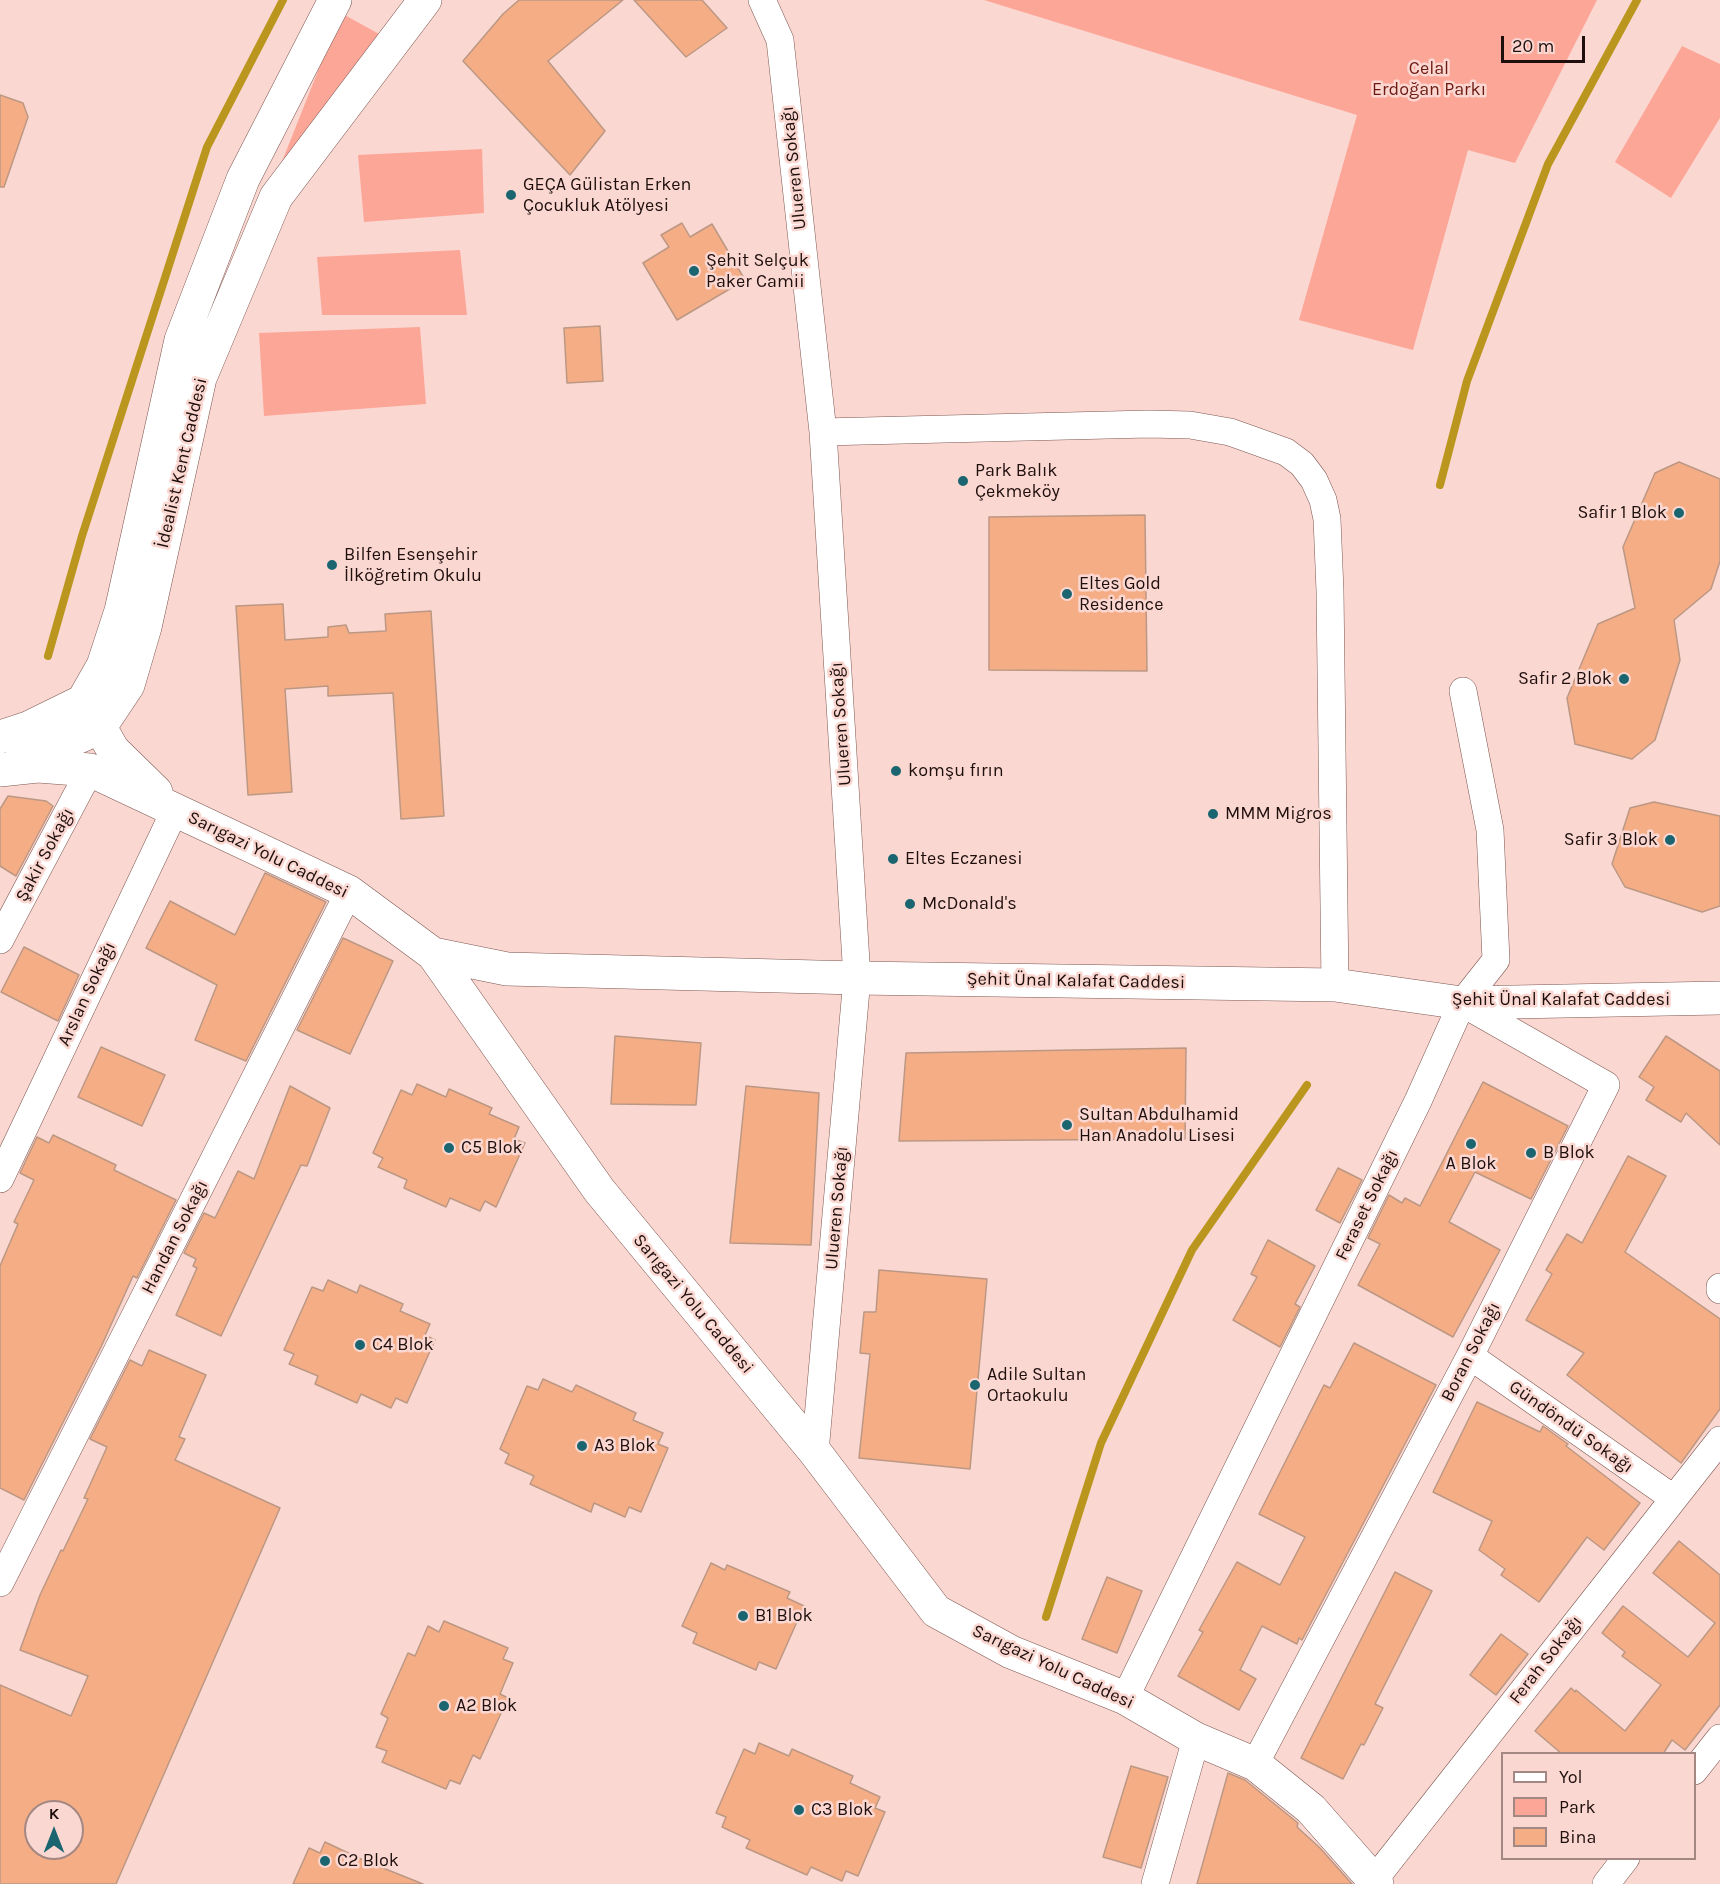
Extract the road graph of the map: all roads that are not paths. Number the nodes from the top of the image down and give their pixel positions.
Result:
1 (335, 0) edge
2 (425, 0) edge
3 (762, 0) edge
4 (823, 432) junction
5 (1463, 691) dead end
6 (100, 727) junction
7 (14, 732) edge
8 (0, 765) edge
9 (0, 770) edge
10 (90, 770) junction
11 (175, 810) junction
12 (349, 892) junction
13 (0, 940) edge
14 (433, 954) junction
15 (857, 978) junction
16 (1335, 985) junction
17 (1720, 998) edge
18 (1462, 1003) junction
19 (0, 1179) edge
20 (1470, 1356) junction
21 (1720, 1440) edge
22 (815, 1452) junction
23 (1673, 1498) junction
24 (0, 1582) edge
25 (1125, 1698) junction
26 (1720, 1738) edge
27 (1196, 1739) junction
28 (1255, 1764) junction
29 (1696, 1770) edge
30 (1624, 1860) edge
31 (1376, 1882) edge
32 (1155, 1884) edge
33 (1606, 1884) edge

1 - 7 street, İdealist Kent Caddesi
2 - 6 street, İdealist Kent Caddesi
3 - 4 street, Ulueren Sokağı
4 - 15 street, Ulueren Sokağı
4 - 16 street
5 - 18 street, Feraset Sokağı
6 - 7 street
6 - 8 street
6 - 11 street
9 - 10 street, Sarıgazi Yolu Caddesi
10 - 11 street, Sarıgazi Yolu Caddesi
10 - 13 street, Şakir Sokağı
11 - 12 street, Sarıgazi Yolu Caddesi
11 - 19 street, Arslan Sokağı
12 - 14 street, Sarıgazi Yolu Caddesi
12 - 24 street, Handan Sokağı
14 - 15 street, Şehit Ünal Kalafat Caddesi
14 - 22 street, Sarıgazi Yolu Caddesi
15 - 16 street, Şehit Ünal Kalafat Caddesi
15 - 22 street, Ulueren Sokağı
16 - 18 street, Şehit Ünal Kalafat Caddesi
17 - 18 street, Şehit Ünal Kalafat Caddesi
18 - 20 street, Boran Sokağı
18 - 25 street, Feraset Sokağı
20 - 23 street, Gündöndü Sokağı
20 - 28 street, Boran Sokağı
21 - 23 street, Ferah Sokağı
22 - 25 street, Sarıgazi Yolu Caddesi
23 - 31 street, Ferah Sokağı
25 - 27 street, Sarıgazi Yolu Caddesi
26 - 29 street
27 - 28 street, Sarıgazi Yolu Caddesi
27 - 32 street
28 - 31 street, Sarıgazi Yolu Caddesi
30 - 33 street

